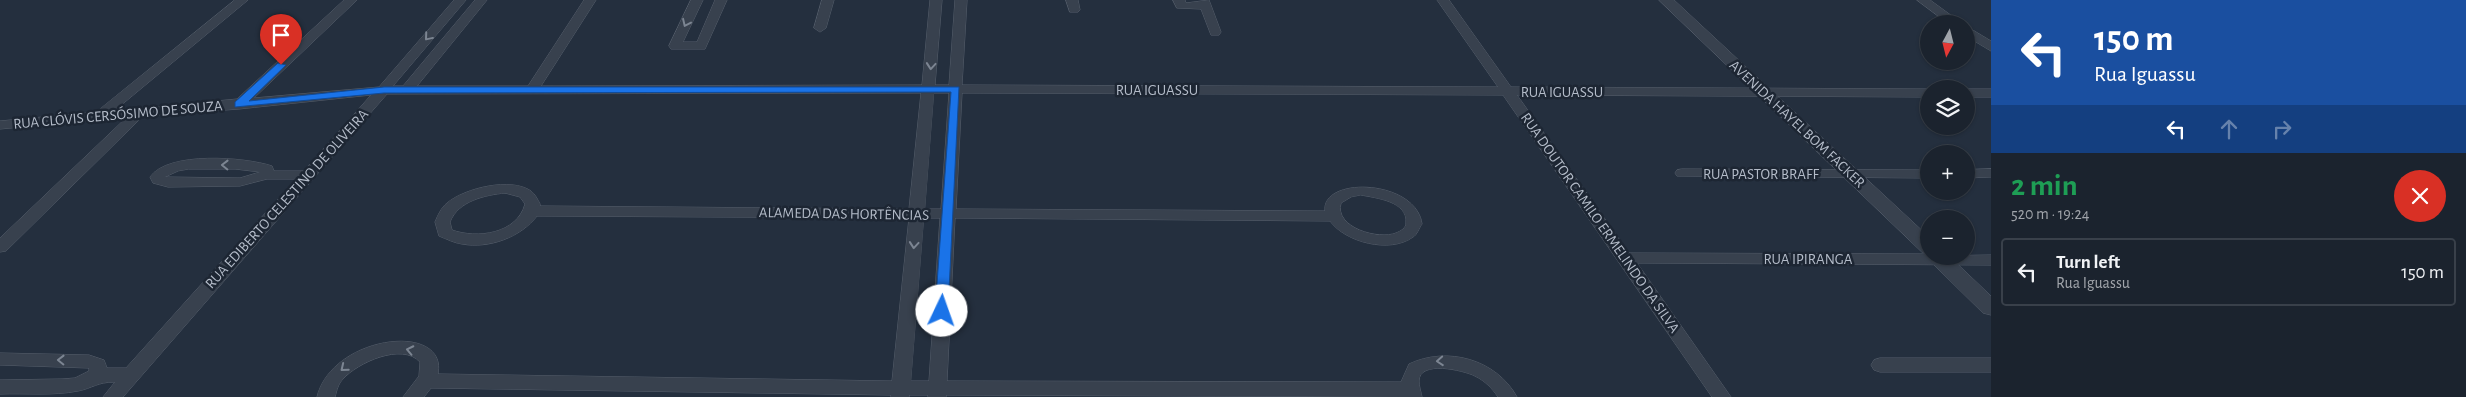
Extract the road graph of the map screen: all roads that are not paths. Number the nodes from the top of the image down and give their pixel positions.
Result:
1 (242, 0) edge
2 (351, 0) edge
3 (460, 0) edge
4 (481, 0) edge
5 (590, 0) edge
6 (697, 0) edge
7 (721, 0) edge
8 (828, 0) edge
9 (936, 0) edge
10 (961, 0) edge
11 (1179, 0) edge
12 (1443, 0) edge
13 (1666, 0) edge
14 (1922, 0) edge
15 (1204, 3) edge
16 (1944, 15) edge
17 (820, 28) dead end
18 (946, 29) junction
19 (1216, 32) dead end
20 (1975, 36) edge
21 (1991, 47) edge
22 (532, 89) junction
23 (929, 89) junction
24 (956, 89) junction
25 (384, 90) junction
26 (407, 90) junction
27 (1508, 92) junction
28 (1920, 93) edge
29 (1975, 93) edge
30 (1991, 93) edge
31 (1764, 94) junction
32 (239, 105) junction
33 (138, 114) junction
34 (98, 117) junction
35 (0, 125) edge
36 (1682, 173) dead end
37 (1991, 173) edge
38 (1851, 174) junction
39 (1920, 174) edge
40 (1975, 174) edge
41 (267, 175) junction
42 (306, 175) junction
43 (533, 211) junction
44 (916, 215) junction
45 (947, 215) junction
46 (1334, 216) junction
47 (1920, 240) edge
48 (0, 247) edge
49 (1920, 255) edge
50 (1625, 258) junction
51 (1975, 259) edge
52 (1991, 260) edge
53 (1946, 265) edge
54 (1991, 308) edge
55 (0, 359) edge
56 (1880, 365) dead end
57 (1991, 365) edge
58 (98, 375) junction
59 (131, 375) junction
60 (427, 381) junction
61 (0, 387) edge
62 (900, 392) edge
63 (937, 392) edge
64 (1412, 393) edge
65 (112, 397) edge
66 (326, 397) edge
67 (412, 397) edge
68 (1508, 397) edge
69 (1722, 397) edge

1 - 34 street
2 - 32 street
3 -> 25 street, RUA EDIBERTO CELESTINO DE OLIVEIRA
4 - 26 street
5 - 22 street
6 -> 7 street
8 - 17 street
9 - 18 street
10 - 18 street
11 - 15 street
12 - 27 street, RUA DOUTOR CAMILO ERMELINDO DA SILVA
13 - 31 street, AVENIDA HAYEL BOM FACKER
14 - 16 street
15 - 19 street
18 -> 23 street
18 - 24 street
20 - 21 street
22 - 23 street, RUA IGUASSU
22 - 26 street, RUA IGUASSU
23 - 24 street, RUA IGUASSU
23 - 44 street
24 - 27 street, RUA IGUASSU
24 - 45 street
25 - 26 street, RUA IGUASSU
25 - 32 street, RUA CLÓVIS CERSÓSIMO DE SOUZA
25 - 42 street, RUA EDIBERTO CELESTINO DE OLIVEIRA
27 - 31 street, RUA IGUASSU
27 - 50 street, RUA DOUTOR CAMILO ERMELINDO DA SILVA
28 - 31 street, RUA IGUASSU
29 - 30 street
31 - 38 street, AVENIDA HAYEL BOM FACKER
32 - 33 street, RUA CLÓVIS CERSÓSIMO DE SOUZA
33 - 34 street, RUA CLÓVIS CERSÓSIMO DE SOUZA
33 - 48 street
34 - 35 street, RUA CLÓVIS CERSÓSIMO DE SOUZA
36 - 38 street, RUA PASTOR BRAFF
37 - 40 street
38 - 39 street, RUA PASTOR BRAFF
38 - 47 street, AVENIDA HAYEL BOM FACKER
41 -> 41 street
41 - 42 street
42 - 59 street, RUA EDIBERTO CELESTINO DE OLIVEIRA
43 - 43 street
43 - 44 street, ALAMEDA DAS HORTÊNCIAS
44 - 45 street, ALAMEDA DAS HORTÊNCIAS
44 -> 62 street
45 - 46 street, ALAMEDA DAS HORTÊNCIAS
45 - 63 street
46 - 46 street
49 - 50 street, RUA IPIRANGA
50 - 69 street, RUA DOUTOR CAMILO ERMELINDO DA SILVA
51 - 52 street, RUA IPIRANGA
53 - 54 street, AVENIDA HAYEL BOM FACKER
58 -> 55 street
56 - 57 street
58 - 59 street
58 - 61 street
59 - 65 street, RUA EDIBERTO CELESTINO DE OLIVEIRA
60 - 62 street
60 -> 66 street
60 - 67 street
62 - 63 street
63 - 64 street
68 -> 64 street

